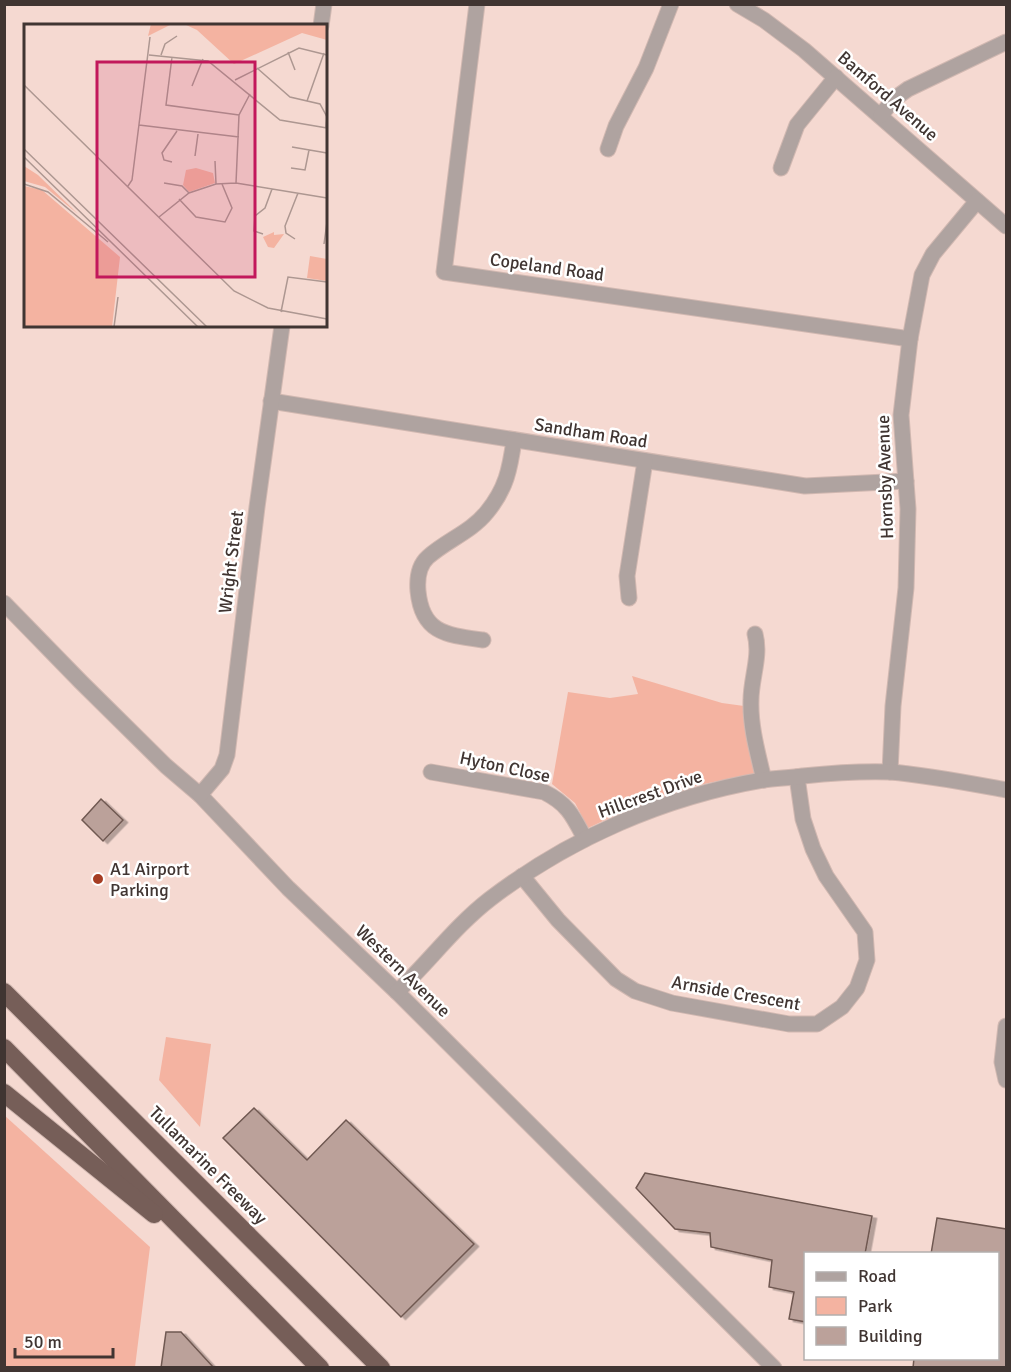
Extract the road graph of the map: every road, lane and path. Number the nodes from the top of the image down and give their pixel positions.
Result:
1 (324, 4) edge
2 (477, 4) edge
3 (671, 4) edge
4 (737, 4) edge
5 (321, 24) edge
6 (1006, 42) edge
7 (836, 77) junction
8 (881, 115) junction
9 (608, 149) dead end
10 (781, 168) dead end
11 (977, 201) junction
12 (1006, 226) edge
13 (282, 327) edge
14 (910, 339) junction
15 (271, 401) junction
16 (514, 440) junction
17 (645, 461) junction
18 (906, 481) junction
19 (629, 598) dead end
20 (4, 603) edge
21 (755, 634) dead end
22 (483, 640) dead end
23 (431, 772) dead end
24 (890, 772) junction
25 (797, 777) junction
26 (764, 780) junction
27 (1006, 790) edge
28 (200, 795) junction
29 (585, 839) junction
30 (522, 876) junction
31 (4, 992) edge
32 (397, 992) junction
33 (1006, 1026) edge
34 (4, 1048) edge
35 (1006, 1080) edge
36 (4, 1093) edge
37 (225, 1272) junction
38 (320, 1368) edge
39 (381, 1368) edge
40 (774, 1368) edge

1 - 5 street
2 - 14 street, Copeland Road
3 - 9 street
4 - 7 street, Bamford Avenue
6 - 8 street
7 - 8 street, Bamford Avenue
7 - 10 street
8 - 11 street, Bamford Avenue
11 - 12 street, Bamford Avenue
11 - 14 street, Hornsby Avenue
13 - 15 street, Wright Street
14 - 18 street, Hornsby Avenue
15 - 16 street, Sandham Road
15 - 28 street, Wright Street
16 - 17 street, Sandham Road
16 - 22 street
17 - 18 street, Sandham Road
17 - 19 street
18 - 24 street, Hornsby Avenue
20 - 28 street, Western Avenue
21 - 26 street
23 - 29 street, Hyton Close
24 - 25 street, Hillcrest Drive
24 - 27 street, Hillcrest Drive
25 - 26 street, Hillcrest Drive
25 - 30 street, Arnside Crescent
26 - 29 street, Hillcrest Drive
28 - 32 street, Western Avenue
29 - 30 street, Hillcrest Drive
30 - 32 street, Hillcrest Drive
31 - 39 highway, Tullamarine Freeway
32 - 40 street, Western Avenue
33 - 35 street
34 - 37 highway
36 - 37 highway
37 - 38 highway

